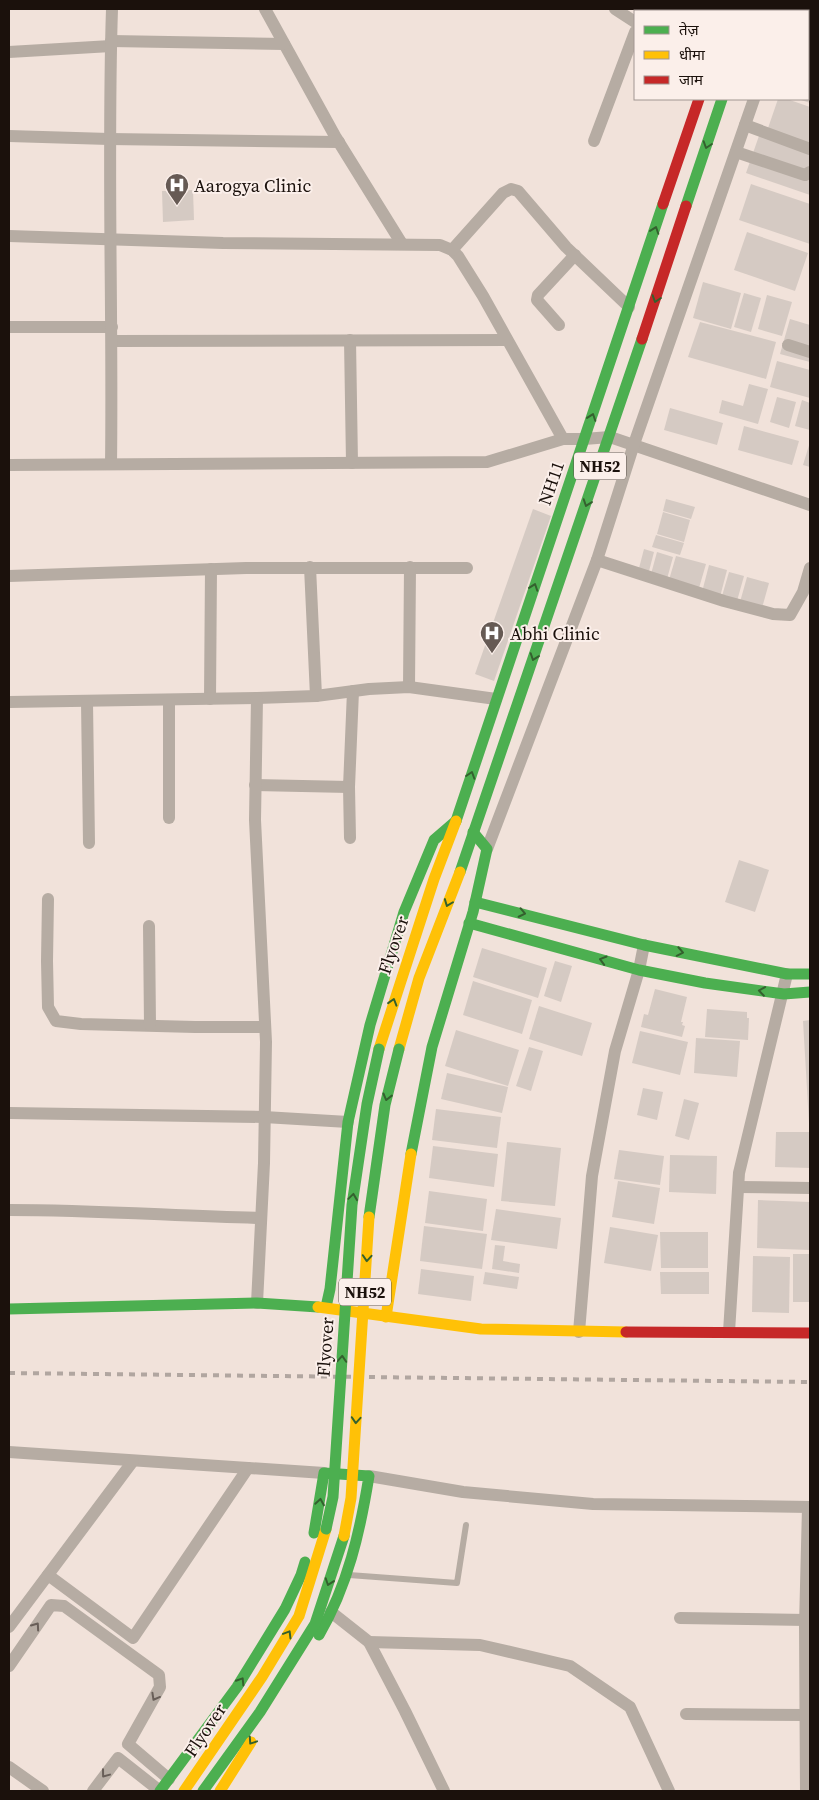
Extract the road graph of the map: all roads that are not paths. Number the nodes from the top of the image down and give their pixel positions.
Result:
1 (112, 9) edge
2 (264, 9) edge
3 (615, 9) edge
4 (634, 21) edge
5 (634, 35) edge
6 (111, 44) junction
7 (284, 44) junction
8 (9, 52) edge
9 (699, 100) edge
10 (722, 100) edge
11 (754, 100) edge
12 (745, 125) junction
13 (9, 136) edge
14 (109, 139) junction
15 (594, 141) dead end
16 (339, 142) junction
17 (810, 149) edge
18 (736, 152) junction
19 (810, 172) edge
20 (9, 236) edge
21 (111, 240) junction
22 (402, 244) junction
23 (452, 250) junction
24 (575, 256) junction
25 (629, 307) junction
26 (559, 325) dead end
27 (112, 327) junction
28 (9, 328) edge
29 (350, 340) junction
30 (507, 340) junction
31 (112, 341) junction
32 (788, 345) dead end
33 (810, 352) edge
34 (610, 437) junction
35 (563, 439) junction
36 (584, 439) junction
37 (634, 444) junction
38 (352, 463) junction
39 (111, 464) junction
40 (9, 465) edge
41 (810, 505) edge
42 (597, 560) junction
43 (310, 567) junction
44 (410, 567) junction
45 (467, 568) dead end
46 (810, 568) edge
47 (211, 569) junction
48 (9, 576) edge
49 (409, 687) junction
50 (353, 691) junction
51 (316, 696) junction
52 (257, 698) junction
53 (210, 699) junction
54 (496, 699) junction
55 (169, 700) junction
56 (9, 702) edge
57 (87, 702) junction
58 (255, 785) junction
59 (349, 787) junction
60 (168, 818) dead end
61 (456, 821) junction
62 (473, 832) junction
63 (350, 838) dead end
64 (89, 843) dead end
65 (487, 850) junction
66 (48, 899) dead end
67 (475, 902) junction
68 (469, 923) junction
69 (149, 926) dead end
70 (644, 945) junction
71 (639, 970) junction
72 (787, 974) junction
73 (810, 974) edge
74 (810, 992) edge
75 (784, 994) junction
76 (150, 1025) junction
77 (265, 1027) junction
78 (9, 1113) edge
79 (264, 1117) junction
80 (348, 1122) junction
81 (739, 1187) junction
82 (810, 1188) edge
83 (9, 1210) edge
84 (261, 1218) junction
85 (256, 1303) junction
86 (326, 1307) junction
87 (9, 1309) edge
88 (386, 1317) junction
89 (580, 1332) junction
90 (729, 1332) junction
91 (810, 1333) edge
92 (9, 1452) edge
93 (133, 1461) junction
94 (248, 1468) junction
95 (324, 1473) junction
96 (369, 1476) junction
97 (809, 1508) edge
98 (317, 1523) junction
99 (466, 1525) dead end
100 (360, 1530) junction
101 (347, 1574) junction
102 (48, 1575) junction
103 (331, 1612) junction
104 (680, 1618) dead end
105 (806, 1620) junction
106 (9, 1626) edge
107 (369, 1642) junction
108 (9, 1666) edge
109 (686, 1714) dead end
110 (805, 1715) junction
111 (9, 1767) edge
112 (169, 1779) junction
113 (44, 1791) edge
114 (93, 1791) edge
115 (160, 1791) edge
116 (184, 1791) edge
117 (204, 1791) edge
118 (220, 1791) edge
119 (444, 1791) edge
120 (669, 1791) edge
121 (806, 1791) edge

1 - 6 street
2 - 7 street
3 - 4 street
5 - 15 street
6 - 7 street
6 - 8 street
6 - 14 street
7 - 16 street
25 -> 9 main road, NH11 / NH52
10 -> 34 main road, NH52
11 - 12 street
12 - 17 street
12 - 18 street
13 - 14 street
14 - 16 street
14 - 21 street
16 - 22 street
18 - 19 street
18 - 37 street
20 - 21 street
21 - 22 street
21 - 27 street
22 - 23 street
23 - 24 street
23 - 30 street
24 - 25 street
24 - 26 street
36 -> 25 main road, NH11 / NH52
27 - 28 street
27 - 31 street
29 - 30 street
29 - 31 street
29 - 38 street
30 - 35 street
31 - 39 street
32 - 33 street
34 - 36 street
34 - 37 street
34 -> 62 main road, NH52
35 - 36 street
35 - 38 street
54 -> 36 main road, NH11 / NH52
37 - 41 street
37 - 42 street
38 - 39 street
39 - 40 street
42 - 46 street
42 - 65 street
43 - 44 street
43 - 47 street
43 - 51 street
44 - 45 street
44 - 49 street
47 - 48 street
47 - 53 street
49 - 50 street
49 - 54 street
50 - 51 street
50 - 59 street
51 - 52 street
52 - 53 street
52 - 58 street
53 - 55 street
61 -> 54 main road, NH11 / NH52
55 - 57 street
55 - 60 street
56 - 57 street
57 - 64 street
58 - 59 street
58 - 77 street
59 - 63 street
61 - 80 main road
116 -> 61 main road, Flyover / NH52, bridge
62 - 65 main road
62 -> 117 main road, Flyover / NH52, bridge
65 - 67 main road
66 - 76 street
67 - 68 main road
67 -> 70 main road
71 -> 68 main road
68 - 88 main road
69 - 76 street
70 - 71 street
70 -> 72 main road
75 -> 71 main road
71 - 89 street
72 - 73 main road
72 - 75 street
74 - 75 main road
75 - 81 street
76 - 77 street
77 - 79 street
78 - 79 street
79 - 80 street
79 - 84 street
80 - 86 main road
81 - 82 street
81 - 90 street
83 - 84 street
84 - 85 street
85 - 86 main road
85 - 87 main road
86 - 88 main road
88 - 89 main road
89 - 90 main road
90 - 91 main road
92 - 93 street
93 - 94 street
93 - 102 street
94 - 95 street
94 - 102 street
95 - 96 main road
98 -> 95 main road
96 - 97 street
96 - 100 main road
97 - 105 street
98 - 100 main road
112 -> 98 main road
99 - 101 lane
100 - 101 main road
101 - 103 main road
102 - 106 street
103 - 107 street
103 -> 118 main road
104 - 105 street
105 - 110 street
107 - 119 street
107 - 120 street
108 -> 112 street
109 - 110 street
110 - 121 street
111 - 113 street
112 - 115 main road
115 -> 114 street

